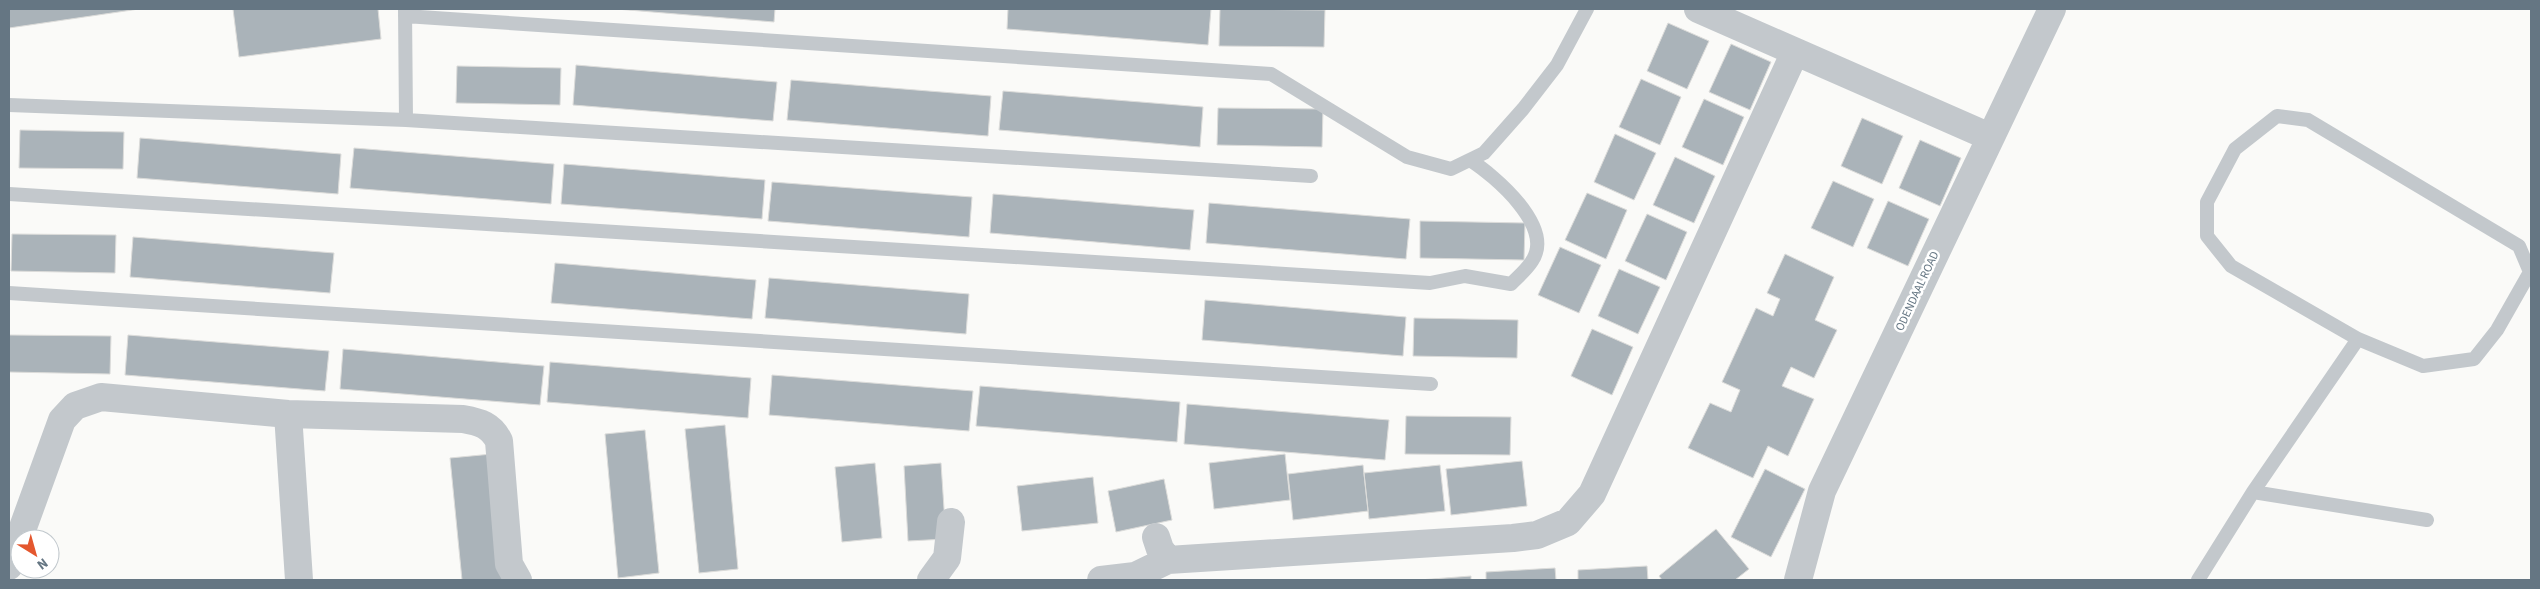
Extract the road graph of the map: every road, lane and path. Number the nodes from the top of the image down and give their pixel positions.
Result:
1 (1587, 9) edge
2 (1698, 9) edge
3 (2052, 9) edge
4 (405, 12) edge
5 (1795, 52) junction
6 (9, 105) edge
7 (406, 120) junction
8 (1990, 137) junction
9 (1470, 160) junction
10 (1311, 176) dead end
11 (9, 194) edge
12 (9, 293) edge
13 (2358, 339) junction
14 (1431, 384) dead end
15 (288, 414) junction
16 (2253, 492) junction
17 (2427, 520) dead end
18 (951, 522) dead end
19 (9, 566) edge
20 (299, 580) edge
21 (518, 580) edge
22 (930, 580) edge
23 (1100, 580) edge
24 (1798, 580) edge
25 (2198, 580) edge

1 - 9 lane
2 - 5 street
3 - 8 street, ODENDAAL ROAD
4 - 7 lane
4 - 9 lane
5 - 8 street
5 - 23 street
6 - 7 lane
7 - 10 lane
8 - 24 street, ODENDAAL ROAD
9 - 11 lane
12 - 14 lane
13 - 13 lane
13 - 16 lane
15 - 19 street
15 - 20 street
15 - 21 street
16 - 17 lane
16 - 25 lane
18 - 22 street

